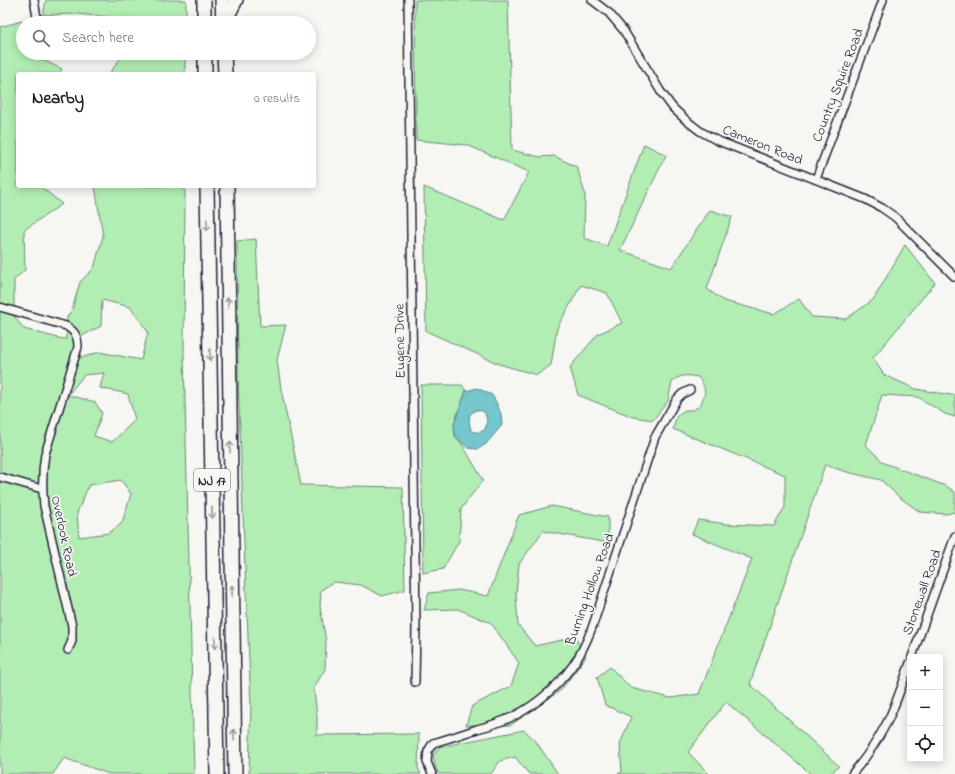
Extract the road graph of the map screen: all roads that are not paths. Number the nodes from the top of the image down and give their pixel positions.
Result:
1 (34, 0) edge
2 (204, 0) edge
3 (222, 0) edge
4 (236, 0) edge
5 (408, 0) edge
6 (592, 0) edge
7 (883, 0) edge
8 (37, 16) edge
9 (204, 16) edge
10 (223, 16) edge
11 (228, 16) edge
12 (204, 60) edge
13 (224, 60) edge
14 (205, 72) edge
15 (225, 72) edge
16 (816, 179) junction
17 (207, 188) edge
18 (227, 188) edge
19 (955, 277) edge
20 (0, 307) edge
21 (690, 390) dead end
22 (0, 477) edge
23 (42, 489) junction
24 (955, 536) edge
25 (68, 650) dead end
26 (913, 654) edge
27 (907, 671) edge
28 (415, 682) dead end
29 (217, 774) edge
30 (235, 774) edge
31 (432, 774) edge
32 (852, 774) edge

1 - 8 street
2 - 9 highway
3 - 10 highway
4 - 11 highway
5 - 28 street, Eugene Drive
6 - 16 street, Cameron Road
7 - 16 street, Country Squire Road
12 - 14 highway
13 - 15 highway
16 - 19 street, Cameron Road
17 -> 29 highway, NJ 17
30 -> 18 highway, NJ 17
20 - 23 street, Overlook Road
21 - 31 street, Burning Hollow Road
22 - 23 street
23 - 25 street, Overlook Road
24 - 26 street, Stonewall Road
27 - 32 street

